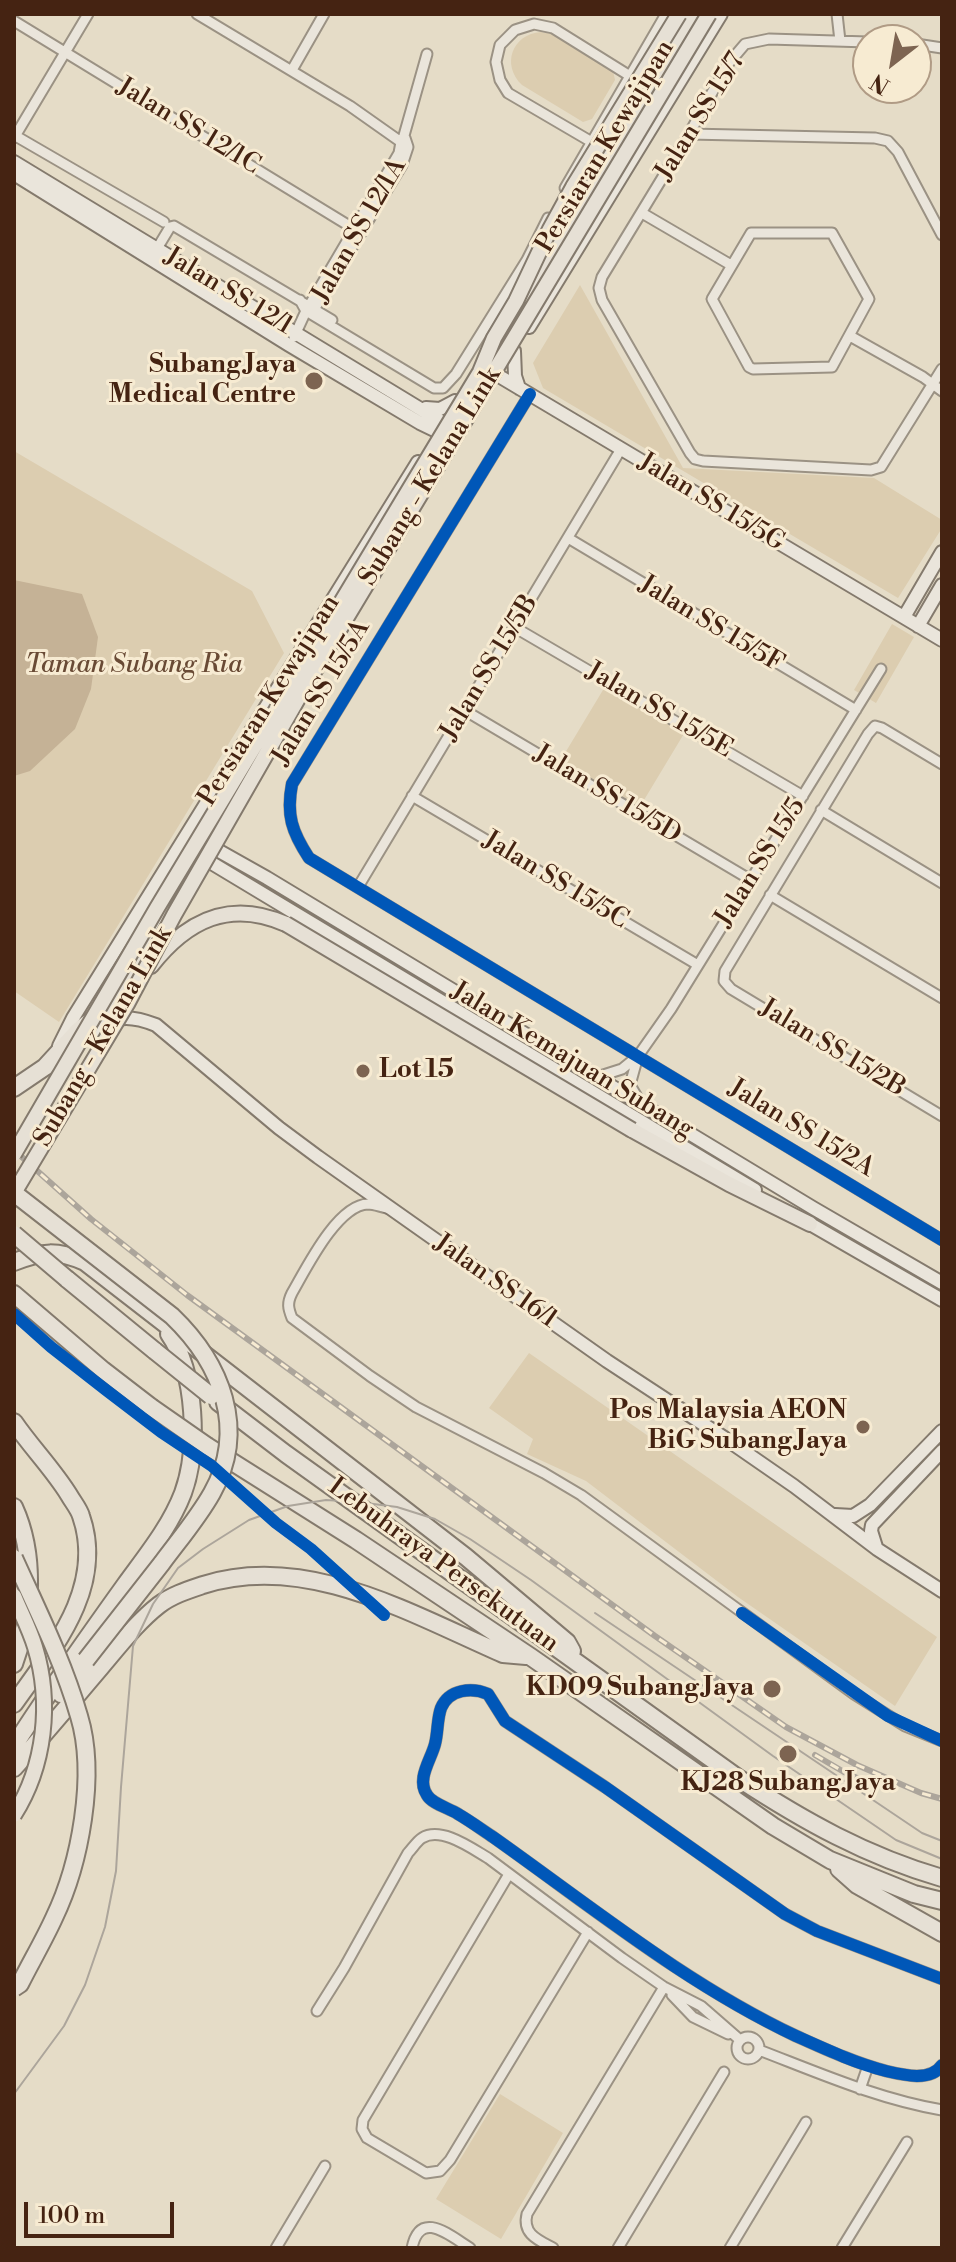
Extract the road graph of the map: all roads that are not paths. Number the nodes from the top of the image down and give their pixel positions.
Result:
1 (88, 14) edge
2 (197, 14) edge
3 (324, 14) edge
4 (666, 14) edge
5 (679, 14) edge
6 (685, 14) edge
7 (693, 14) edge
8 (709, 14) edge
9 (721, 14) edge
10 (837, 14) edge
11 (14, 21) edge
12 (840, 41) junction
13 (852, 41) edge
14 (65, 52) junction
15 (427, 54) dead end
16 (292, 70) junction
17 (630, 76) junction
18 (601, 124) junction
19 (615, 132) junction
20 (689, 134) junction
21 (15, 136) edge
22 (403, 140) junction
23 (590, 141) junction
24 (14, 162) edge
25 (14, 174) edge
26 (642, 213) junction
27 (164, 222) dead end
28 (358, 231) junction
29 (942, 235) edge
30 (154, 254) junction
31 (731, 265) junction
32 (309, 312) junction
33 (529, 327) junction
34 (296, 333) junction
35 (850, 336) junction
36 (289, 345) junction
37 (514, 351) junction
38 (942, 369) edge
39 (480, 372) junction
40 (499, 376) junction
41 (937, 382) edge
42 (524, 391) junction
43 (942, 391) edge
44 (455, 401) junction
45 (419, 406) junction
46 (440, 426) junction
47 (458, 441) junction
48 (621, 449) junction
49 (568, 538) junction
50 (942, 552) edge
51 (942, 585) edge
52 (904, 617) junction
53 (918, 626) junction
54 (514, 627) junction
55 (942, 640) edge
56 (881, 669) dead end
57 (464, 710) junction
58 (856, 710) junction
59 (942, 764) edge
60 (412, 796) junction
61 (803, 796) junction
62 (821, 810) junction
63 (199, 816) junction
64 (225, 817) junction
65 (207, 860) junction
66 (250, 869) junction
67 (751, 880) junction
68 (942, 883) edge
69 (358, 887) junction
70 (770, 895) junction
71 (313, 924) junction
72 (299, 946) dead end
73 (698, 965) junction
74 (942, 998) edge
75 (127, 1004) junction
76 (638, 1056) junction
77 (52, 1059) junction
78 (597, 1077) junction
79 (14, 1088) edge
80 (640, 1102) junction
81 (942, 1116) edge
82 (14, 1154) edge
83 (14, 1193) edge
84 (389, 1208) junction
85 (810, 1224) junction
86 (14, 1234) edge
87 (942, 1240) edge
88 (14, 1262) edge
89 (942, 1283) edge
90 (14, 1294) edge
91 (942, 1300) edge
92 (142, 1308) junction
93 (14, 1422) edge
94 (942, 1431) edge
95 (942, 1451) edge
96 (14, 1507) edge
97 (832, 1515) junction
98 (877, 1549) junction
99 (14, 1558) edge
100 (942, 1591) edge
101 (14, 1596) edge
102 (531, 1657) junction
103 (577, 1662) junction
104 (14, 1664) edge
105 (14, 1704) edge
106 (942, 1741) edge
107 (14, 1746) edge
108 (14, 1757) edge
109 (14, 1768) edge
110 (14, 1815) edge
111 (830, 1860) junction
112 (509, 1874) junction
113 (942, 1878) edge
114 (942, 1901) edge
115 (588, 1932) junction
116 (942, 1933) edge
117 (942, 1979) edge
118 (664, 1987) junction
119 (14, 1988) edge
120 (317, 2011) dead end
121 (740, 2040) junction
122 (759, 2050) junction
123 (942, 2065) edge
124 (868, 2066) junction
125 (724, 2072) dead end
126 (860, 2089) junction
127 (942, 2110) edge
128 (806, 2122) dead end
129 (907, 2142) dead end
130 (325, 2166) dead end
131 (276, 2248) edge
132 (412, 2248) edge
133 (470, 2248) edge
134 (553, 2248) edge
135 (618, 2248) edge
136 (730, 2248) edge
137 (842, 2248) edge

1 - 14 street
2 - 16 street
3 - 16 street
4 - 17 street
5 - 39 main road, bridge
6 - 19 main road, Persiaran Kewajipan
7 - 39 main road, Subang - Kelana Link, bridge
8 - 75 main road, Subang - Kelana Link, bridge
9 - 33 main road, Persiaran Kewajipan
10 - 12 street
11 - 14 street, Jalan SS 12/1C
12 - 13 street, Jalan SS 15/7
12 - 20 street, Jalan SS 15/7
14 - 21 street
14 - 28 street, Jalan SS 12/1C
15 - 22 street, Jalan SS 12/1A
16 - 22 street
17 - 18 street
17 - 23 street
18 - 19 street
18 - 23 street
19 - 44 main road, Persiaran Kewajipan
20 - 26 street, Jalan SS 15/7
20 - 29 street
21 - 27 street
22 - 28 street, Jalan SS 12/1A
23 - 32 street, Jalan SS 12/1
24 - 30 main road, Jalan SS 12/1
25 - 30 main road, Jalan SS 12/1
26 - 31 street
26 - 41 street, Jalan SS 15/7
28 - 32 street, Jalan SS 12/1A
30 - 32 street
30 - 34 main road, Jalan SS 12/1
30 - 36 main road, Jalan SS 12/1
31 - 35 street
31 - 35 street
32 - 34 street, Jalan SS 12/1A
33 - 37 main road, Persiaran Kewajipan
33 - 47 main road
34 - 36 street, Jalan SS 12/1A
34 - 45 main road, Jalan SS 12/1
35 - 41 street
36 - 46 main road, Jalan SS 12/1
37 - 40 main road, Persiaran Kewajipan
37 - 42 main road
38 - 41 street
39 - 82 main road, bridge
40 - 42 main road, Jalan SS 15/5G
40 - 47 main road, Persiaran Kewajipan
41 - 43 street
42 - 48 main road, Jalan SS 15/5G
42 - 69 street, Jalan SS 15/5A
44 - 45 main road
44 - 46 main road, Persiaran Kewajipan
45 - 46 main road, Jalan SS 12/1
46 - 47 main road
46 - 63 main road, Persiaran Kewajipan
47 - 64 main road, Persiaran Kewajipan
48 - 49 street, Jalan SS 15/5B
48 - 52 main road, Jalan SS 15/5G
49 - 54 street, Jalan SS 15/5B
49 - 58 street, Jalan SS 15/5F
50 - 52 main road
51 - 53 main road
52 - 53 main road, Jalan SS 15/5G
53 - 55 main road, Jalan SS 15/5G
54 - 57 street, Jalan SS 15/5B
54 - 61 street, Jalan SS 15/5E
56 - 58 street, Jalan SS 15/5
57 - 60 street, Jalan SS 15/5B
57 - 67 street, Jalan SS 15/5D
58 - 61 street, Jalan SS 15/5
59 - 62 street
60 - 69 street, Jalan SS 15/5B
60 - 73 street, Jalan SS 15/5C
61 - 67 street, Jalan SS 15/5
62 - 68 street
62 - 70 street
63 - 65 main road
63 - 77 main road, Persiaran Kewajipan
64 - 65 main road, Persiaran Kewajipan
64 - 66 main road
65 - 66 main road, Jalan Kemajuan Subang
65 - 71 main road, Jalan Kemajuan Subang
65 - 77 highway
66 - 78 main road, Jalan Kemajuan Subang
67 - 73 street, Jalan SS 15/5
69 - 76 street, Jalan SS 15/5A
70 - 74 street
70 - 81 street, Jalan SS 15/2B
71 - 72 main road
71 - 85 main road, Jalan Kemajuan Subang
73 - 76 street, Jalan SS 15/5
75 - 83 main road, Subang - Kelana Link, bridge
75 - 85 main road, bridge
76 - 78 street, Jalan SS 15/5
76 - 80 street
76 - 87 street, Jalan SS 15/2A
77 - 79 highway
77 - 84 main road, Jalan SS 16/1
78 - 80 main road, Jalan Kemajuan Subang
80 - 89 main road, Jalan Kemajuan Subang
83 - 108 highway, bridge
84 - 97 main road, Jalan SS 16/1
84 - 106 street
85 - 91 main road, Jalan Kemajuan Subang
86 - 103 highway, Lebuhraya Persekutuan, bridge
88 - 92 highway
90 - 102 highway, Lebuhraya Persekutuan, bridge
92 - 103 highway
92 - 107 highway
93 - 105 highway
94 - 97 main road
95 - 98 main road
96 - 104 highway
97 - 98 main road, Jalan SS 16/1
98 - 100 main road, Jalan SS 16/1
99 - 119 highway, bridge
101 - 110 main road, bridge
102 - 109 highway
102 - 111 highway, Lebuhraya Persekutuan
103 - 113 highway, Lebuhraya Persekutuan
111 - 114 highway, Lebuhraya Persekutuan
111 - 116 highway
112 - 115 street
112 - 115 street
112 - 120 street
115 - 118 street
117 - 124 street
118 - 121 street
118 - 134 street
121 - 122 street
121 - 122 street
122 - 126 street
123 - 124 street
124 - 126 street
125 - 135 street
126 - 127 street
128 - 136 street
129 - 137 street
130 - 131 street
132 - 133 street

